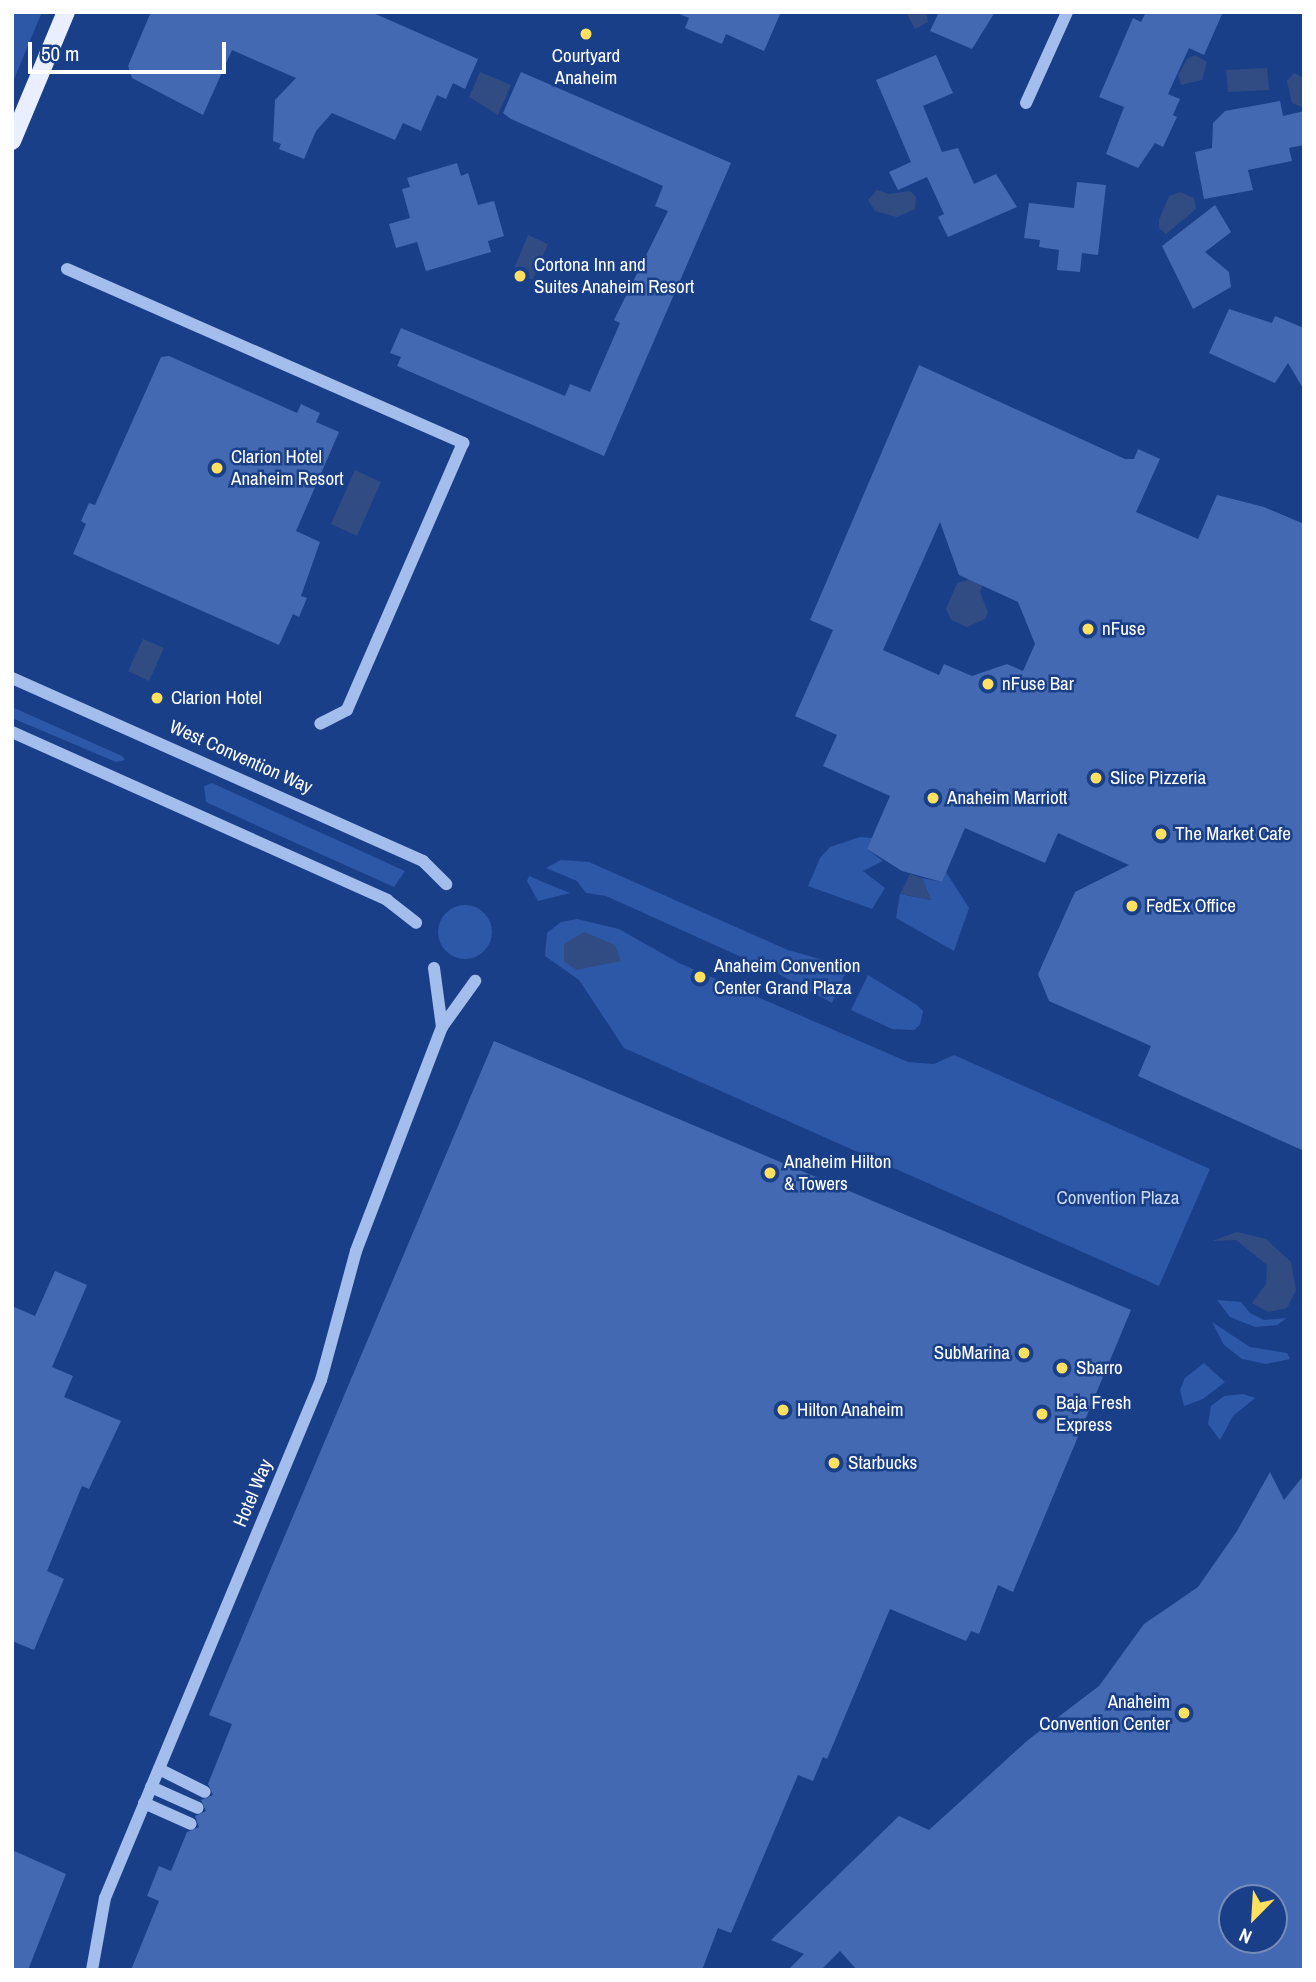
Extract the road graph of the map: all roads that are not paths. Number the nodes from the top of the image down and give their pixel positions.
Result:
1 (66, 12) edge
2 (1067, 12) edge
3 (1026, 103) dead end
4 (12, 141) edge
5 (66, 269) dead end
6 (12, 678) edge
7 (320, 724) dead end
8 (12, 732) edge
9 (446, 884) dead end
10 (416, 923) dead end
11 (434, 968) dead end
12 (475, 981) dead end
13 (442, 1027) junction
14 (159, 1769) junction
15 (151, 1787) junction
16 (205, 1791) dead end
17 (144, 1803) junction
18 (198, 1808) dead end
19 (191, 1824) dead end
20 (92, 1970) edge

1 - 4 main road
2 - 3 street
5 - 7 street
6 - 9 street, West Convention Way
8 - 10 street
11 - 13 street, Hotel Way
12 - 13 street, Hotel Way
13 - 14 street, Hotel Way
14 - 15 street, Hotel Way
14 - 16 street
15 - 17 street, Hotel Way
15 - 18 street
17 - 19 street
17 - 20 street, Hotel Way

